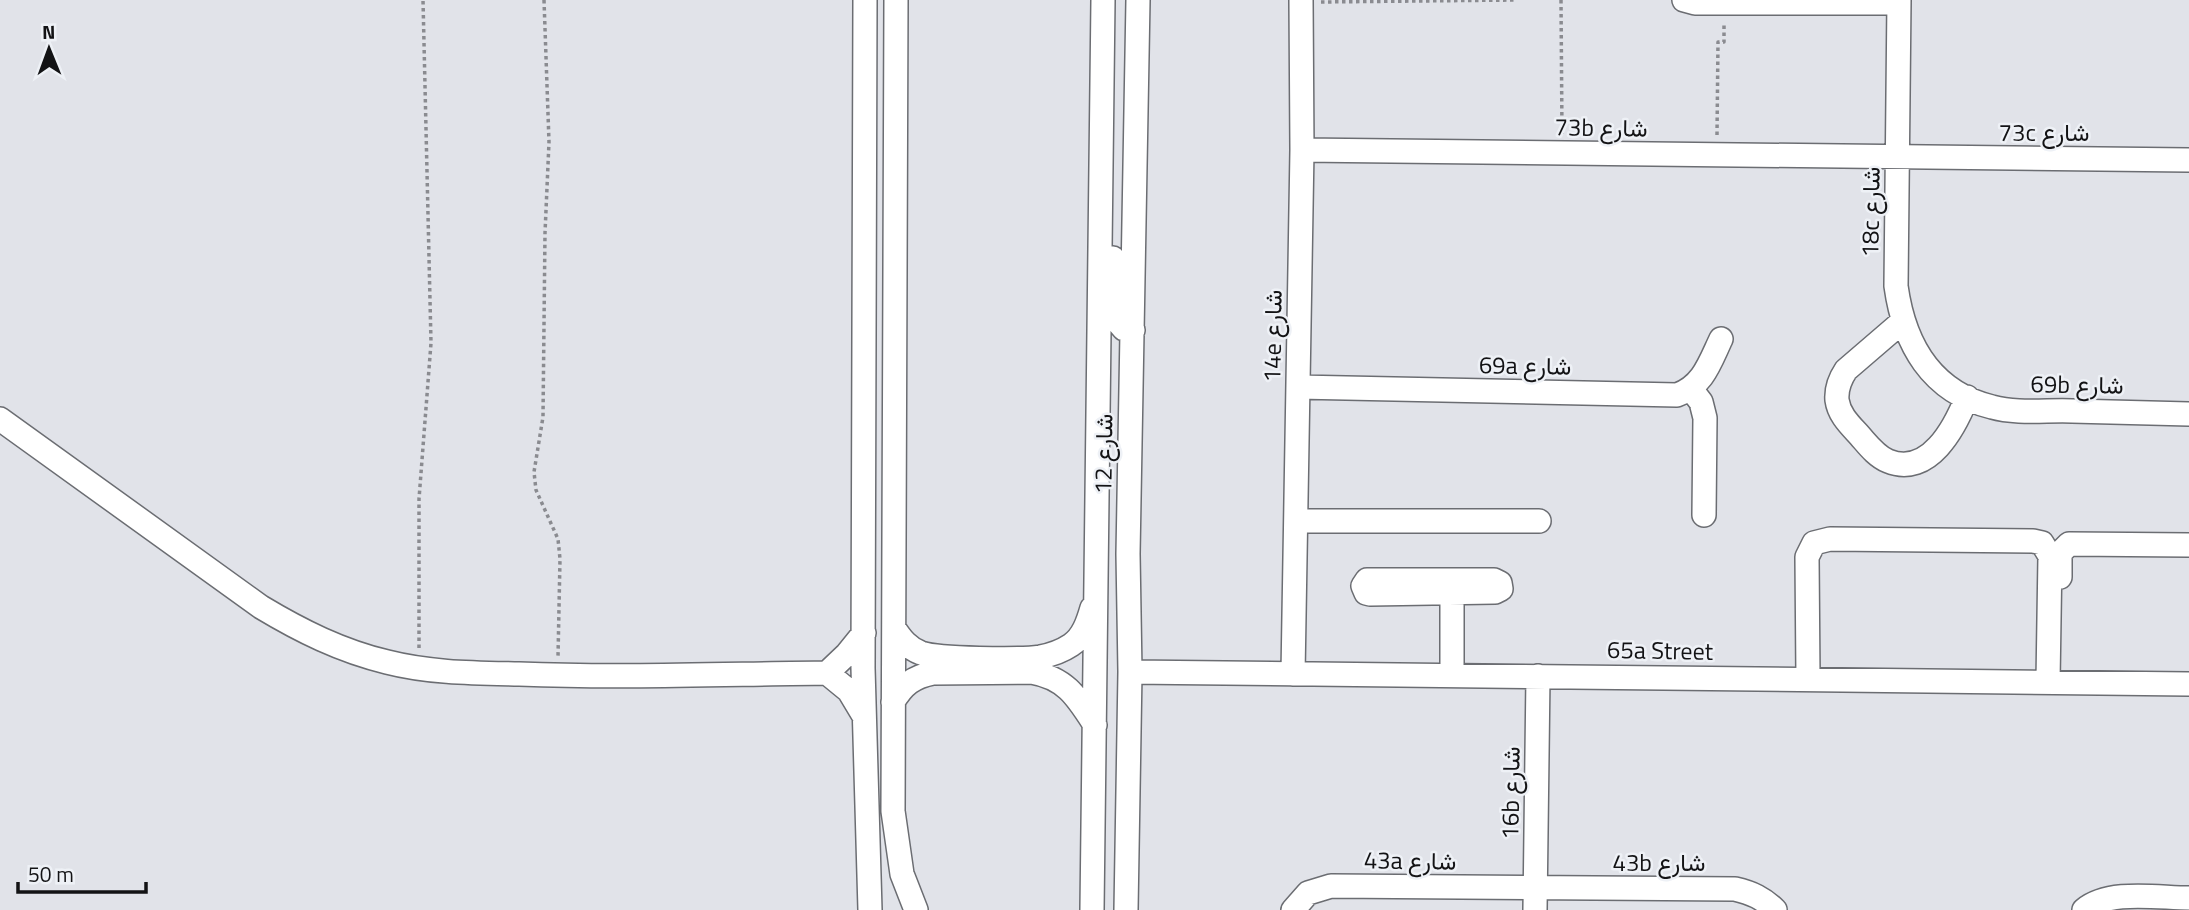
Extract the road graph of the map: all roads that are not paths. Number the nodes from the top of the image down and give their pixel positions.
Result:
1 (865, 0) edge
2 (896, 0) edge
3 (1103, 0) edge
4 (1138, 0) edge
5 (1684, 0) edge
6 (1301, 1) edge
7 (1899, 1) edge
8 (1303, 150) junction
9 (1898, 159) junction
10 (2189, 160) edge
11 (1100, 229) junction
12 (1903, 321) junction
13 (1133, 330) junction
14 (1721, 339) dead end
15 (1298, 387) junction
16 (1691, 389) junction
17 (1967, 397) junction
18 (2189, 414) edge
19 (0, 419) edge
20 (1099, 421) junction
21 (1703, 515) dead end
22 (1296, 520) junction
23 (1539, 521) dead end
24 (2189, 545) edge
25 (1128, 554) junction
26 (1452, 593) junction
27 (1096, 595) junction
28 (894, 628) junction
29 (864, 632) junction
30 (1130, 672) junction
31 (827, 673) junction
32 (1293, 674) junction
33 (1452, 675) junction
34 (1538, 676) junction
35 (1808, 678) junction
36 (2053, 681) junction
37 (2189, 684) edge
38 (893, 702) junction
39 (864, 716) junction
40 (1095, 725) junction
41 (2189, 898) edge
42 (1536, 899) edge
43 (870, 910) edge
44 (916, 910) edge
45 (1092, 910) edge
46 (1126, 910) edge
47 (1293, 910) edge
48 (1775, 910) edge
49 (2084, 910) edge

1 - 29 street
2 - 28 street
3 - 11 street, شارع 12
4 - 13 street, شارع 12
5 - 7 street
6 - 8 street, 14e شارع
7 - 9 street, 18c شارع
8 - 9 street, 73b شارع
8 - 15 street, 14e شارع
9 - 10 street, 73c شارع
9 - 12 street, 18c شارع
11 - 13 street
11 - 20 street, شارع 12
12 - 17 street, 18c شارع
12 - 17 street
13 - 25 street, شارع 12
14 - 16 street
15 - 16 street, 69a شارع
15 - 22 street, 14e شارع
16 - 21 street
17 - 18 street, 69b شارع
19 - 31 street
20 - 25 street
20 - 27 street, شارع 12
22 - 23 street
22 - 32 street, 14e شارع
24 - 36 street
25 - 30 street, شارع 12
26 - 26 street
26 - 33 street
27 - 28 street
27 - 40 street, شارع 12
28 - 38 street
29 - 31 street
29 - 39 street
30 - 32 street, 65a Street
30 - 46 street, شارع 12
31 - 39 street
32 - 33 street, 65a Street
33 - 34 street, 65a Street
34 - 35 street, 65a Street
34 - 42 street, 16b شارع
35 - 36 street, 65a Street
35 - 36 street
36 - 37 street, 65a Street
38 - 40 street
38 - 44 street
39 - 43 street
40 - 45 street, شارع 12
41 - 49 street
42 - 47 street, 43a شارع
42 - 48 street, 43b شارع

